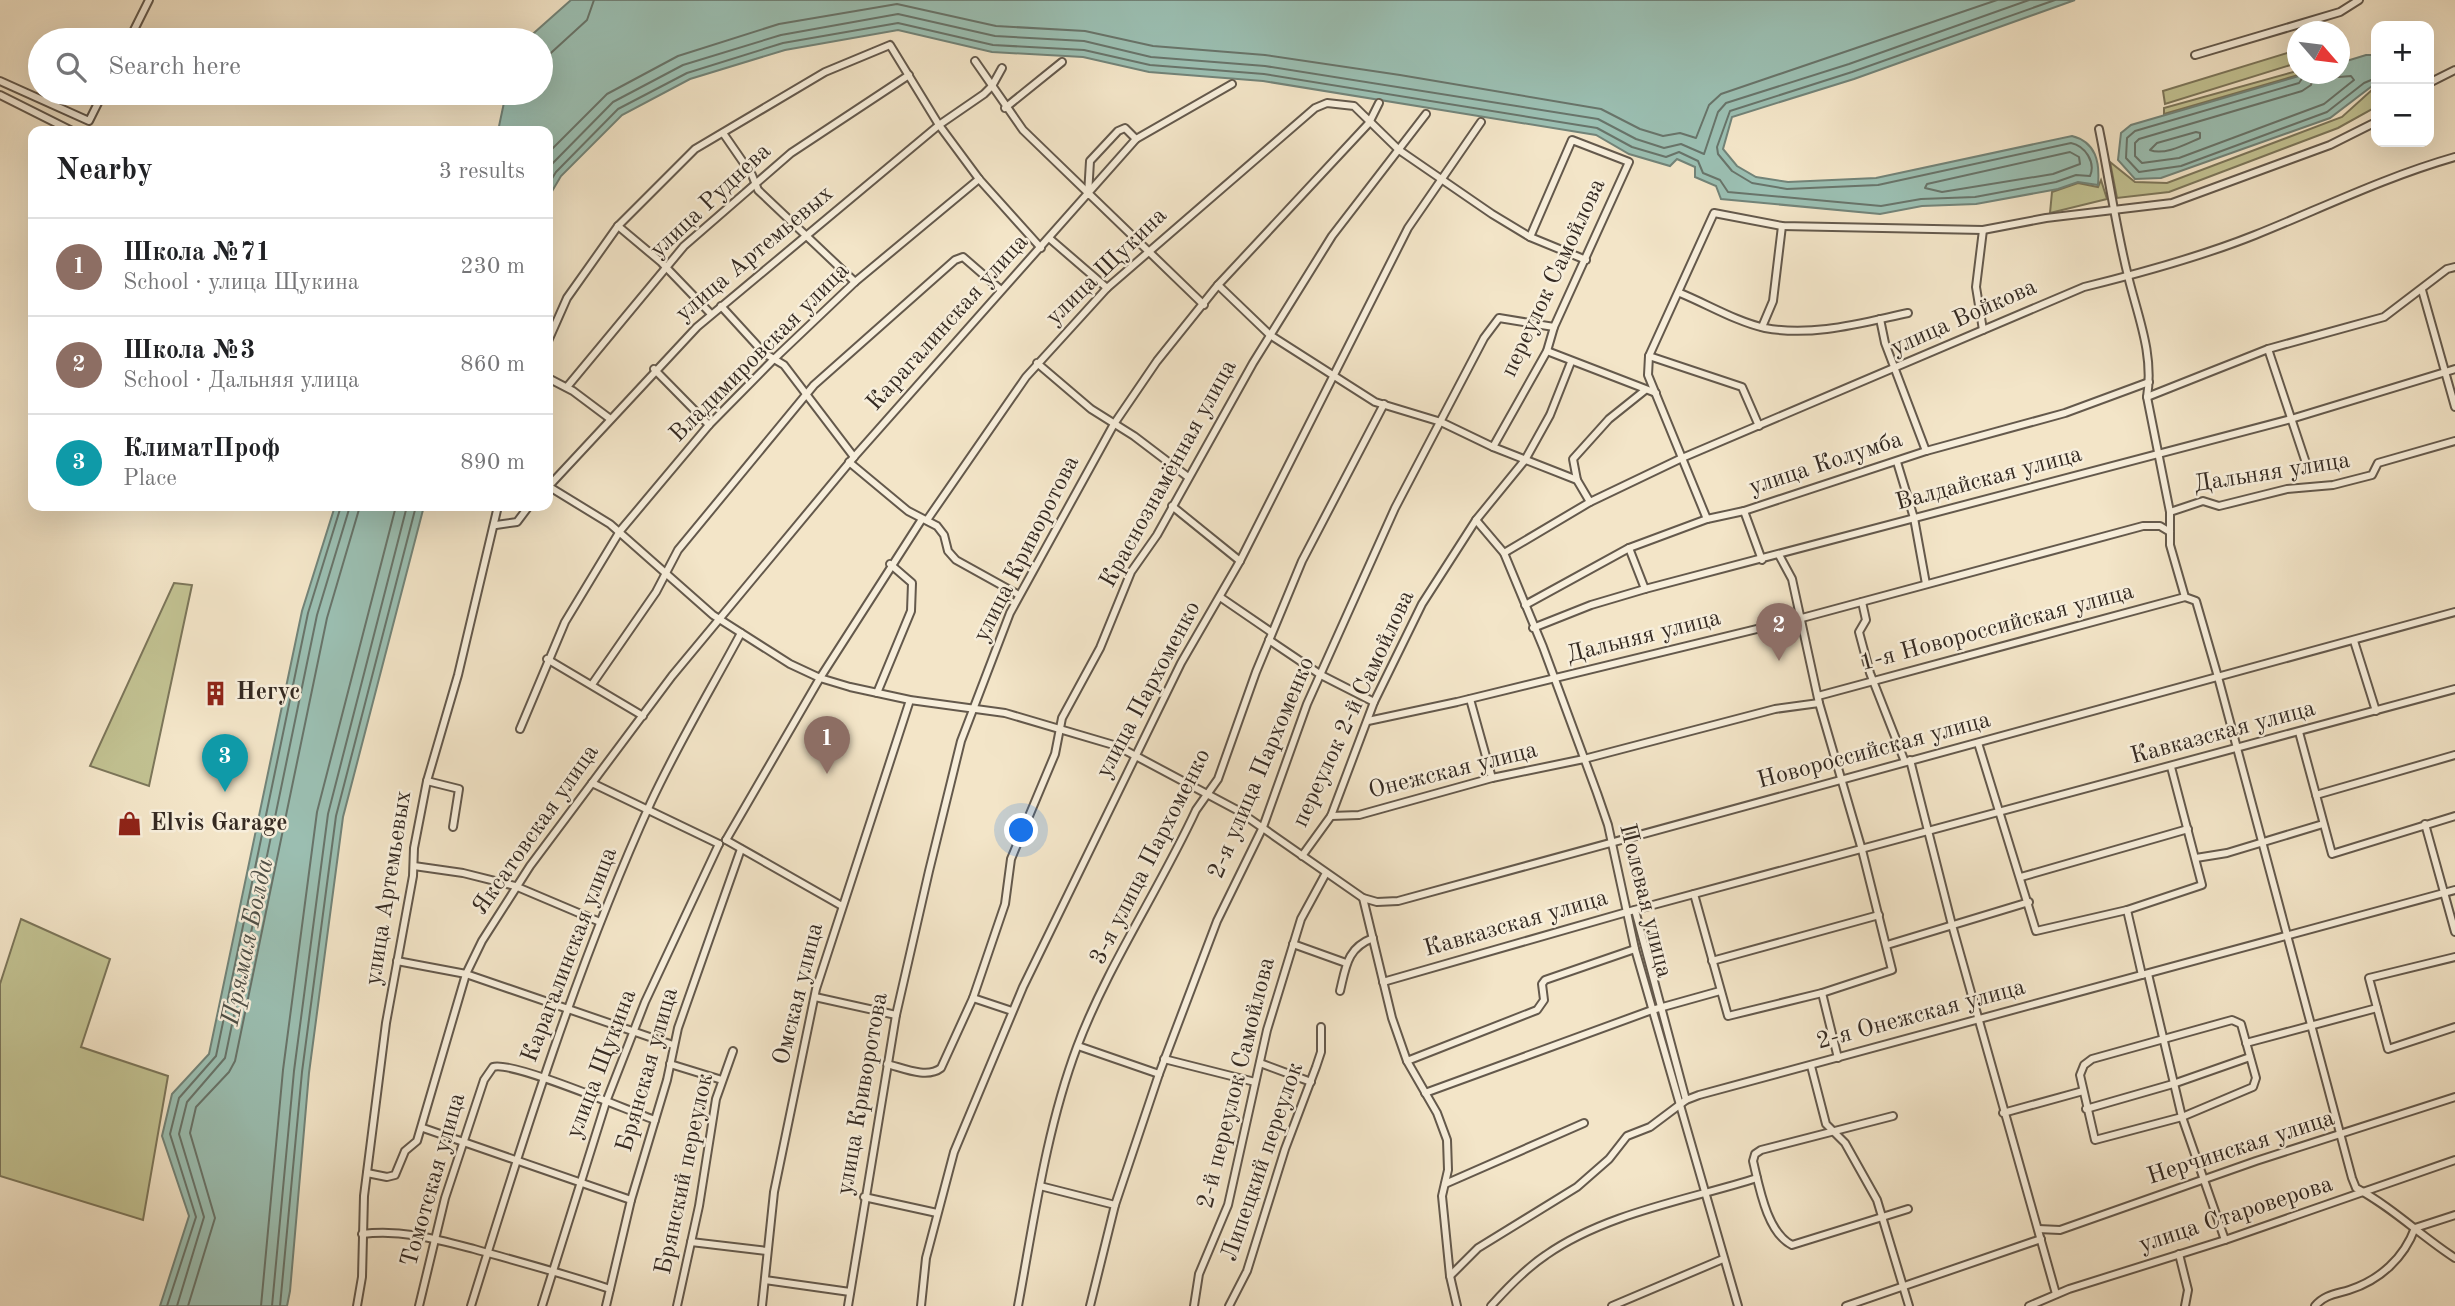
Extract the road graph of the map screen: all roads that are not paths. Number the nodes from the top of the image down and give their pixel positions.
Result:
1 (149, 0) edge
2 (2359, 0) edge
3 (135, 28) edge
4 (2194, 55) dead end
5 (975, 61) dead end
6 (1062, 62) dead end
7 (1002, 68) dead end
8 (2455, 70) edge
9 (909, 75) junction
10 (2434, 80) edge
11 (0, 81) edge
12 (1232, 84) dead end
13 (992, 86) junction
14 (28, 94) edge
15 (0, 95) edge
16 (1378, 103) dead end
17 (53, 105) edge
18 (97, 105) edge
19 (1005, 108) junction
20 (1426, 114) dead end
21 (89, 121) junction
22 (1481, 122) dead end
23 (1369, 123) junction
24 (2371, 124) edge
25 (939, 125) junction
26 (62, 126) edge
27 (88, 126) edge
28 (2099, 129) dead end
29 (723, 133) junction
30 (1136, 139) junction
31 (1399, 149) junction
32 (2454, 158) edge
33 (979, 178) junction
34 (1442, 180) junction
35 (755, 183) junction
36 (1088, 195) junction
37 (2114, 208) junction
38 (618, 226) junction
39 (1782, 226) junction
40 (1983, 230) junction
41 (805, 234) junction
42 (1530, 237) junction
43 (1049, 238) junction
44 (1041, 247) junction
45 (1147, 252) junction
46 (1586, 260) junction
47 (666, 267) junction
48 (2455, 267) edge
49 (2128, 276) junction
50 (855, 282) junction
51 (1218, 285) junction
52 (1107, 288) junction
53 (1001, 290) junction
54 (2422, 290) junction
55 (1681, 293) junction
56 (1204, 305) junction
57 (721, 306) junction
58 (1908, 313) dead end
59 (711, 314) junction
60 (1880, 319) junction
61 (1554, 327) junction
62 (1762, 327) junction
63 (553, 330) edge
64 (1983, 330) junction
65 (1270, 335) junction
66 (2268, 349) junction
67 (1547, 351) junction
68 (1650, 356) junction
69 (774, 359) junction
70 (1571, 362) junction
71 (1037, 363) junction
72 (1894, 368) junction
73 (654, 369) junction
74 (2455, 369) edge
75 (2442, 373) junction
76 (1332, 377) junction
77 (553, 380) edge
78 (2149, 382) junction
79 (567, 387) junction
80 (1644, 391) junction
81 (1656, 393) junction
82 (807, 394) junction
83 (2147, 397) junction
84 (1384, 404) junction
85 (2455, 407) edge
86 (608, 418) junction
87 (2291, 419) junction
88 (1441, 422) junction
89 (1114, 424) junction
90 (709, 425) junction
91 (1759, 426) junction
92 (2455, 441) edge
93 (1493, 447) junction
94 (1926, 451) junction
95 (2156, 454) junction
96 (1682, 458) junction
97 (851, 459) junction
98 (1525, 460) junction
99 (1897, 462) junction
100 (2306, 463) dead end
101 (1188, 477) junction
102 (1577, 480) junction
103 (553, 481) edge
104 (553, 489) edge
105 (1590, 502) junction
106 (1172, 506) junction
107 (1744, 510) junction
108 (497, 511) edge
109 (525, 511) edge
110 (2170, 512) junction
111 (1914, 518) junction
112 (1707, 519) junction
113 (924, 520) junction
114 (1476, 520) junction
115 (496, 525) junction
116 (620, 531) junction
117 (2171, 532) junction
118 (1629, 548) junction
119 (1503, 553) junction
120 (1779, 555) junction
121 (1762, 560) junction
122 (1240, 561) junction
123 (890, 565) junction
124 (666, 573) junction
125 (1926, 584) junction
126 (1646, 589) junction
127 (1019, 595) junction
128 (1220, 597) junction
129 (2185, 597) junction
130 (1862, 602) junction
131 (1525, 606) junction
132 (2455, 612) edge
133 (1802, 618) junction
134 (720, 619) junction
135 (1533, 628) junction
136 (741, 633) junction
137 (1270, 636) junction
138 (2354, 640) junction
139 (547, 659) junction
140 (1321, 676) junction
141 (2218, 677) junction
142 (820, 678) junction
143 (1553, 679) junction
144 (1875, 681) junction
145 (593, 683) junction
146 (2455, 689) edge
147 (877, 693) junction
148 (1470, 699) junction
149 (1818, 699) junction
150 (910, 700) junction
151 (1374, 702) junction
152 (974, 708) junction
153 (2376, 711) junction
154 (643, 716) junction
155 (1368, 721) junction
156 (1061, 727) junction
157 (520, 729) dead end
158 (2299, 732) junction
159 (1978, 743) junction
160 (2238, 749) junction
161 (1135, 753) junction
162 (2455, 755) edge
163 (1584, 759) junction
164 (1908, 761) junction
165 (2171, 767) junction
166 (1492, 778) junction
167 (1840, 779) junction
168 (427, 781) junction
169 (592, 783) junction
170 (1208, 794) junction
171 (2316, 795) junction
172 (648, 810) junction
173 (2000, 813) junction
174 (1331, 816) junction
175 (2455, 816) edge
176 (2323, 824) junction
177 (2425, 824) junction
178 (453, 827) dead end
179 (1263, 827) junction
180 (2188, 829) junction
181 (1927, 833) junction
182 (726, 840) junction
183 (1611, 841) junction
184 (2261, 841) junction
185 (719, 844) junction
186 (741, 849) junction
187 (1862, 850) junction
188 (1302, 856) junction
189 (2196, 858) junction
190 (414, 866) junction
191 (1326, 873) junction
192 (2021, 877) junction
193 (516, 886) junction
194 (2455, 890) edge
195 (2446, 892) junction
196 (1694, 894) junction
197 (1363, 898) junction
198 (2029, 902) junction
199 (842, 906) junction
200 (1635, 910) junction
201 (2127, 910) junction
202 (1627, 912) junction
203 (1879, 915) junction
204 (600, 922) junction
205 (1952, 925) junction
206 (2455, 932) edge
207 (2287, 936) junction
208 (1373, 938) junction
209 (1293, 944) junction
210 (1887, 945) junction
211 (1635, 949) junction
212 (2455, 957) edge
213 (397, 961) junction
214 (1712, 961) junction
215 (1346, 963) junction
216 (466, 974) junction
217 (2145, 974) junction
218 (1383, 982) junction
219 (1340, 991) dead end
220 (1720, 991) junction
221 (1822, 993) junction
222 (814, 997) junction
223 (973, 998) junction
224 (568, 1007) junction
225 (1660, 1008) junction
226 (2377, 1008) junction
227 (1652, 1010) junction
228 (1012, 1011) junction
229 (896, 1015) junction
230 (1978, 1020) junction
231 (2313, 1024) junction
232 (1321, 1027) dead end
233 (2455, 1027) edge
234 (634, 1031) junction
235 (2163, 1039) junction
236 (2246, 1043) junction
237 (673, 1045) junction
238 (1078, 1046) junction
239 (733, 1051) dead end
240 (2250, 1057) junction
241 (1839, 1058) junction
242 (1164, 1059) junction
243 (1407, 1061) junction
244 (1260, 1063) junction
245 (887, 1064) junction
246 (670, 1065) junction
247 (1811, 1066) junction
248 (1159, 1074) junction
249 (544, 1079) junction
250 (722, 1080) junction
251 (1255, 1082) junction
252 (1311, 1082) junction
253 (2173, 1084) junction
254 (2083, 1091) junction
255 (1425, 1093) junction
256 (2455, 1097) edge
257 (1686, 1100) junction
258 (606, 1102) junction
259 (1679, 1106) junction
260 (2086, 1109) junction
261 (2003, 1113) junction
262 (1893, 1116) dead end
263 (2182, 1117) junction
264 (655, 1120) junction
265 (1584, 1123) dead end
266 (423, 1128) junction
267 (1831, 1130) junction
268 (2342, 1135) junction
269 (463, 1141) junction
270 (2455, 1160) edge
271 (515, 1161) junction
272 (367, 1173) junction
273 (1757, 1178) junction
274 (2205, 1179) junction
275 (579, 1183) junction
276 (1445, 1184) junction
277 (1040, 1186) junction
278 (2365, 1193) junction
279 (1704, 1195) junction
280 (864, 1196) junction
281 (631, 1200) junction
282 (1115, 1205) junction
283 (1908, 1209) dead end
284 (937, 1213) junction
285 (2455, 1215) edge
286 (1883, 1218) junction
287 (2415, 1228) junction
288 (2038, 1229) junction
289 (362, 1234) junction
290 (435, 1238) junction
291 (2041, 1239) junction
292 (2225, 1240) junction
293 (691, 1242) junction
294 (488, 1251) junction
295 (767, 1251) junction
296 (2179, 1254) junction
297 (2455, 1258) edge
298 (1723, 1259) junction
299 (553, 1270) junction
300 (1450, 1276) junction
301 (765, 1280) junction
302 (1904, 1286) junction
303 (610, 1289) junction
304 (850, 1292) junction
305 (2056, 1294) junction
306 (2044, 1303) edge
307 (357, 1306) edge
308 (419, 1306) edge
309 (471, 1306) edge
310 (542, 1306) edge
311 (606, 1306) edge
312 (677, 1306) edge
313 (762, 1306) edge
314 (848, 1306) edge
315 (921, 1306) edge
316 (1018, 1306) edge
317 (1090, 1306) edge
318 (1194, 1306) edge
319 (1229, 1306) edge
320 (1457, 1306) edge
321 (1492, 1306) edge
322 (1612, 1306) edge
323 (1738, 1306) edge
324 (1846, 1306) edge
325 (1909, 1306) edge
326 (2029, 1306) edge
327 (2185, 1306) edge
328 (2315, 1306) edge

1 - 3 street
2 - 4 street
5 - 13 street
6 - 19 street
7 - 13 street, улица Артемьевых
8 - 10 street
9 - 25 street
9 - 29 street
9 - 35 street, улица Руднева
11 - 14 street
12 - 30 street, Карагалинская улица
13 - 19 street
13 - 25 street, улица Артемьевых
15 - 26 street
16 - 23 street, улица Криворотова
17 - 21 street
18 - 21 street
19 - 36 street
20 - 31 street, Краснознамённая улица
21 - 27 street
22 - 34 street, улица Пархоменко
23 - 31 street
23 - 45 street, улица Щукина
23 - 51 street, улица Криворотова
24 - 37 street
25 - 33 street
25 - 41 street, улица Артемьевых
28 - 37 street
29 - 35 street
29 - 38 street
30 - 36 street, Карагалинская улица
30 - 36 street
31 - 34 street
31 - 65 street, Краснознамённая улица
32 - 49 street, улица Войкова
33 - 44 street
33 - 50 street, Владимировская улица
34 - 42 street
34 - 76 street, улица Пархоменко
35 - 41 street
35 - 47 street, улица Руднева
36 - 43 street, Карагалинская улица
36 - 45 street
37 - 40 street
37 - 49 street
38 - 47 street
38 - 63 street
39 - 40 street
39 - 55 street
39 - 62 street
40 - 64 street
41 - 50 street
41 - 57 street, улица Артемьевых
42 - 46 street
42 - 46 street, переулок Самойлова
43 - 44 street, Карагалинская улица
43 - 52 street
44 - 53 street, Карагалинская улица
45 - 52 street, улица Щукина
45 - 56 street
46 - 61 street, переулок Самойлова
47 - 59 street
47 - 79 street, улица Руднева
48 - 54 street
49 - 64 street, улица Войкова
49 - 78 street
50 - 69 street, Владимировская улица
51 - 56 street, улица Криворотова
51 - 65 street
52 - 71 street, улица Щукина
53 - 82 street
53 - 97 street, Карагалинская улица
54 - 66 street
54 - 75 street
55 - 62 street
55 - 68 street
56 - 89 street, улица Криворотова
57 - 59 street, улица Артемьевых
57 - 69 street
58 - 60 street
59 - 73 street, улица Артемьевых
60 - 62 street
60 - 72 street
61 - 67 street, переулок Самойлова
61 - 88 street, 2-я улица Пархоменко
64 - 72 street, улица Войкова
65 - 76 street
65 - 101 street, Краснознамённая улица
66 - 83 street
66 - 87 street
67 - 70 street
67 - 93 street, переулок Самойлова
68 - 81 street
68 - 91 street
69 - 82 street
69 - 90 street, Владимировская улица
70 - 80 street
70 - 98 street, переулок 2-й Самойлова
71 - 89 street
71 - 113 street, улица Щукина
72 - 91 street, улица Войкова
72 - 94 street
73 - 86 street, улица Артемьевых
73 - 90 street
74 - 75 street, Валдайская улица
75 - 85 street
75 - 87 street, Валдайская улица
76 - 84 street
76 - 122 street, улица Пархоменко
77 - 79 street
78 - 83 street
78 - 94 street, улица Колумба
79 - 86 street
80 - 81 street
80 - 102 street
81 - 96 street
82 - 97 street
82 - 124 street
83 - 95 street
84 - 88 street
84 - 137 street, 3-я улица Пархоменко
86 - 103 street, улица Артемьевых
87 - 95 street, Валдайская улица
87 - 100 street
88 - 93 street
88 - 140 street, 2-я улица Пархоменко
89 - 101 street
89 - 127 street, улица Криворотова
90 - 116 street, Владимировская улица
91 - 96 street, улица Войкова
92 - 110 street, Дальняя улица
93 - 98 street
94 - 99 street, улица Колумба
95 - 110 street
95 - 111 street, Валдайская улица
96 - 105 street, улица Войкова
96 - 112 street
97 - 113 street
97 - 134 street, Карагалинская улица
98 - 102 street
98 - 114 street, переулок 2-й Самойлова
99 - 107 street, улица Колумба
99 - 111 street
101 - 106 street, Краснознамённая улица
102 - 105 street
104 - 116 street, Новороссийская улица
105 - 119 street, улица Войкова
106 - 122 street
106 - 156 street, Краснознамённая улица
107 - 112 street, улица Колумба
107 - 121 street
108 - 115 street, улица Артемьевых
109 - 115 street
110 - 117 street
111 - 120 street, Валдайская улица
111 - 125 street
112 - 118 street, улица Колумба
113 - 123 street, улица Щукина
113 - 127 street
114 - 119 street, Полевая улица
114 - 151 street, переулок 2-й Самойлова
115 - 168 street, улица Артемьевых
116 - 124 street, Новороссийская улица
116 - 139 street, Владимировская улица
117 - 125 street, Дальняя улица
117 - 129 street
118 - 126 street
118 - 131 street, улица Колумба
119 - 131 street, Полевая улица
120 - 121 street, Валдайская улица
120 - 133 street
121 - 126 street, Валдайская улица
122 - 128 street, улица Пархоменко
123 - 142 street, улица Щукина
123 - 147 street
124 - 134 street, Новороссийская улица
124 - 145 street
125 - 130 street, Дальняя улица
126 - 135 street, Валдайская улица
127 - 152 street, улица Криворотова
128 - 137 street
128 - 161 street, улица Пархоменко
129 - 141 street
129 - 144 street, 1-я Новороссийская улица
130 - 133 street, Дальняя улица
130 - 144 street
131 - 135 street, Полевая улица
132 - 138 street, Новороссийская улица
133 - 143 street, Дальняя улица
133 - 149 street
134 - 136 street, Новороссийская улица
134 - 154 street, Яксатовская улица
135 - 143 street, Полевая улица
136 - 142 street, Новороссийская улица
136 - 172 street, Карагалинская улица
137 - 140 street
137 - 170 street, 3-я улица Пархоменко
138 - 141 street, Новороссийская улица
138 - 153 street
139 - 145 street
139 - 157 street, Владимировская улица
140 - 151 street
140 - 179 street, 2-я улица Пархоменко
141 - 159 street, Новороссийская улица
141 - 160 street
142 - 147 street, Новороссийская улица
142 - 182 street, улица Щукина
143 - 148 street, Дальняя улица
143 - 163 street, Полевая улица
144 - 149 street, 1-я Новороссийская улица
144 - 164 street
145 - 154 street
146 - 153 street, Кавказская улица
147 - 150 street, Новороссийская улица
148 - 155 street, Дальняя улица
148 - 166 street
149 - 163 street, 1-я Новороссийская улица
149 - 167 street
150 - 152 street, Новороссийская улица
150 - 199 street, Омская улица
151 - 155 street, переулок 2-й Самойлова
152 - 156 street, Новороссийская улица
152 - 229 street, улица Криворотова
153 - 158 street, Кавказская улица
154 - 169 street, Яксатовская улица
155 - 174 street, переулок 2-й Самойлова
156 - 161 street, Новороссийская улица
156 - 223 street, Краснознамённая улица
158 - 160 street, Кавказская улица
158 - 171 street
159 - 164 street, Новороссийская улица
159 - 173 street
160 - 165 street, Кавказская улица
160 - 184 street
161 - 170 street, Новороссийская улица
161 - 228 street, улица Пархоменко
162 - 171 street
163 - 166 street, Онежская улица
163 - 183 street, Полевая улица
164 - 167 street, Новороссийская улица
164 - 181 street
165 - 173 street, Кавказская улица
165 - 180 street
166 - 174 street, Онежская улица
167 - 183 street, Новороссийская улица
167 - 187 street
168 - 178 street
168 - 190 street, улица Артемьевых
169 - 172 street
169 - 193 street, Яксатовская улица
170 - 179 street, Новороссийская улица
170 - 238 street, 3-я улица Пархоменко
171 - 176 street
172 - 185 street
172 - 204 street, Карагалинская улица
173 - 181 street, Кавказская улица
173 - 192 street
174 - 188 street, переулок 2-й Самойлова
175 - 177 street
176 - 177 street
176 - 184 street
177 - 195 street
179 - 188 street, Новороссийская улица
179 - 242 street, 2-я улица Пархоменко
180 - 189 street
180 - 192 street
181 - 187 street, Кавказская улица
181 - 205 street
182 - 185 street
182 - 186 street
183 - 197 street, Новороссийская улица
183 - 202 street, Полевая улица
184 - 189 street
184 - 207 street
185 - 234 street, улица Щукина
186 - 199 street
186 - 237 street, Брянская улица
187 - 196 street, Кавказская улица
187 - 203 street
188 - 191 street, Новороссийская улица
189 - 201 street
190 - 193 street
190 - 213 street, улица Артемьевых
191 - 197 street, Новороссийская улица
191 - 209 street, 2-й переулок Самойлова
192 - 198 street
193 - 204 street
193 - 216 street, Яксатовская улица
194 - 195 street, 2-я Онежская улица
195 - 206 street
195 - 207 street, 2-я Онежская улица
196 - 200 street, Кавказская улица
196 - 214 street
197 - 208 street
198 - 201 street
198 - 205 street
199 - 222 street, Омская улица
200 - 202 street, Кавказская улица
200 - 225 street
201 - 217 street
202 - 211 street, Полевая улица
202 - 218 street, Кавказская улица
203 - 210 street
203 - 214 street
204 - 224 street, Карагалинская улица
205 - 210 street
205 - 230 street
207 - 217 street, 2-я Онежская улица
207 - 231 street
208 - 215 street
208 - 218 street
209 - 215 street
209 - 244 street, 2-й переулок Самойлова
210 - 221 street
211 - 227 street, Полевая улица
211 - 243 street
212 - 226 street
213 - 216 street
213 - 272 street, улица Артемьевых
214 - 220 street
215 - 219 street
216 - 224 street
216 - 266 street, Яксатовская улица
217 - 230 street, 2-я Онежская улица
217 - 235 street
218 - 243 street
220 - 221 street
220 - 225 street
221 - 241 street
222 - 229 street
222 - 295 street, Омская улица
223 - 228 street
223 - 245 street, Краснознамённая улица
224 - 234 street
224 - 249 street, Карагалинская улица
225 - 227 street
225 - 257 street
226 - 231 street
226 - 233 street
227 - 255 street
227 - 259 street, Полевая улица
228 - 284 street, улица Пархоменко
229 - 245 street, улица Криворотова
230 - 241 street, 2-я Онежская улица
230 - 261 street
231 - 236 street
231 - 268 street
232 - 252 street, Липецкий переулок
234 - 237 street
234 - 258 street, улица Щукина
235 - 236 street
235 - 253 street
235 - 254 street
236 - 240 street
237 - 246 street, Брянская улица
238 - 248 street
238 - 277 street, 3-я улица Пархоменко
239 - 250 street, Брянский переулок
240 - 253 street
240 - 263 street
241 - 247 street, 2-я Онежская улица
242 - 248 street, 2-я улица Пархоменко
242 - 251 street
243 - 255 street
244 - 251 street, 2-й переулок Самойлова
244 - 252 street
245 - 280 street, улица Криворотова
246 - 250 street
246 - 264 street, Брянская улица
247 - 257 street, 2-я Онежская улица
247 - 267 street
248 - 282 street, 2-я улица Пархоменко
249 - 258 street
249 - 269 street, Томотская улица
249 - 271 street, Карагалинская улица
250 - 293 street, Брянский переулок
251 - 318 street, 2-й переулок Самойлова
252 - 319 street, Липецкий переулок
253 - 260 street
253 - 263 street
254 - 260 street
254 - 261 street
255 - 276 street
256 - 268 street, Нерчинская улица
257 - 259 street, 2-я Онежская улица
258 - 264 street
258 - 275 street, улица Щукина
259 - 279 street, Полевая улица
259 - 300 street, 2-я Онежская улица
260 - 263 street
261 - 288 street
262 - 267 street
263 - 274 street
264 - 281 street, Брянская улица
265 - 276 street
266 - 269 street
266 - 272 street, Яксатовская улица
267 - 273 street
267 - 286 street
268 - 274 street, Нерчинская улица
268 - 278 street
269 - 271 street
269 - 290 street, Томотская улица
270 - 278 street, улица Староверова
271 - 275 street
271 - 294 street, Карагалинская улица
272 - 289 street, улица Артемьевых
273 - 279 street
273 - 286 street
274 - 288 street, Нерчинская улица
274 - 292 street
275 - 281 street
275 - 299 street, улица Щукина
276 - 300 street
277 - 282 street
277 - 316 street, 3-я улица Пархоменко
278 - 287 street
278 - 292 street, улица Староверова
279 - 298 street, Полевая улица
279 - 321 street
280 - 284 street
280 - 304 street, улица Криворотова
281 - 303 street, Брянская улица
282 - 317 street, 2-я улица Пархоменко
283 - 286 street
284 - 315 street, улица Пархоменко
285 - 287 street
286 - 302 street
287 - 297 street
287 - 328 street
288 - 291 street
289 - 290 street
289 - 307 street, улица Артемьевых
290 - 294 street
290 - 308 street, Томотская улица
291 - 302 street
291 - 305 street
292 - 296 street, улица Староверова
293 - 295 street
293 - 312 street, Брянский переулок
294 - 299 street
294 - 309 street, Карагалинская улица
295 - 301 street, Омская улица
296 - 305 street, улица Староверова
296 - 327 street
298 - 322 street
298 - 323 street, Полевая улица
299 - 303 street
299 - 310 street, улица Щукина
300 - 320 street
301 - 304 street
301 - 313 street, Омская улица
302 - 324 street
302 - 325 street
303 - 311 street, Брянская улица
304 - 314 street, улица Криворотова
305 - 306 street, улица Староверова
306 - 326 street, улица Староверова

